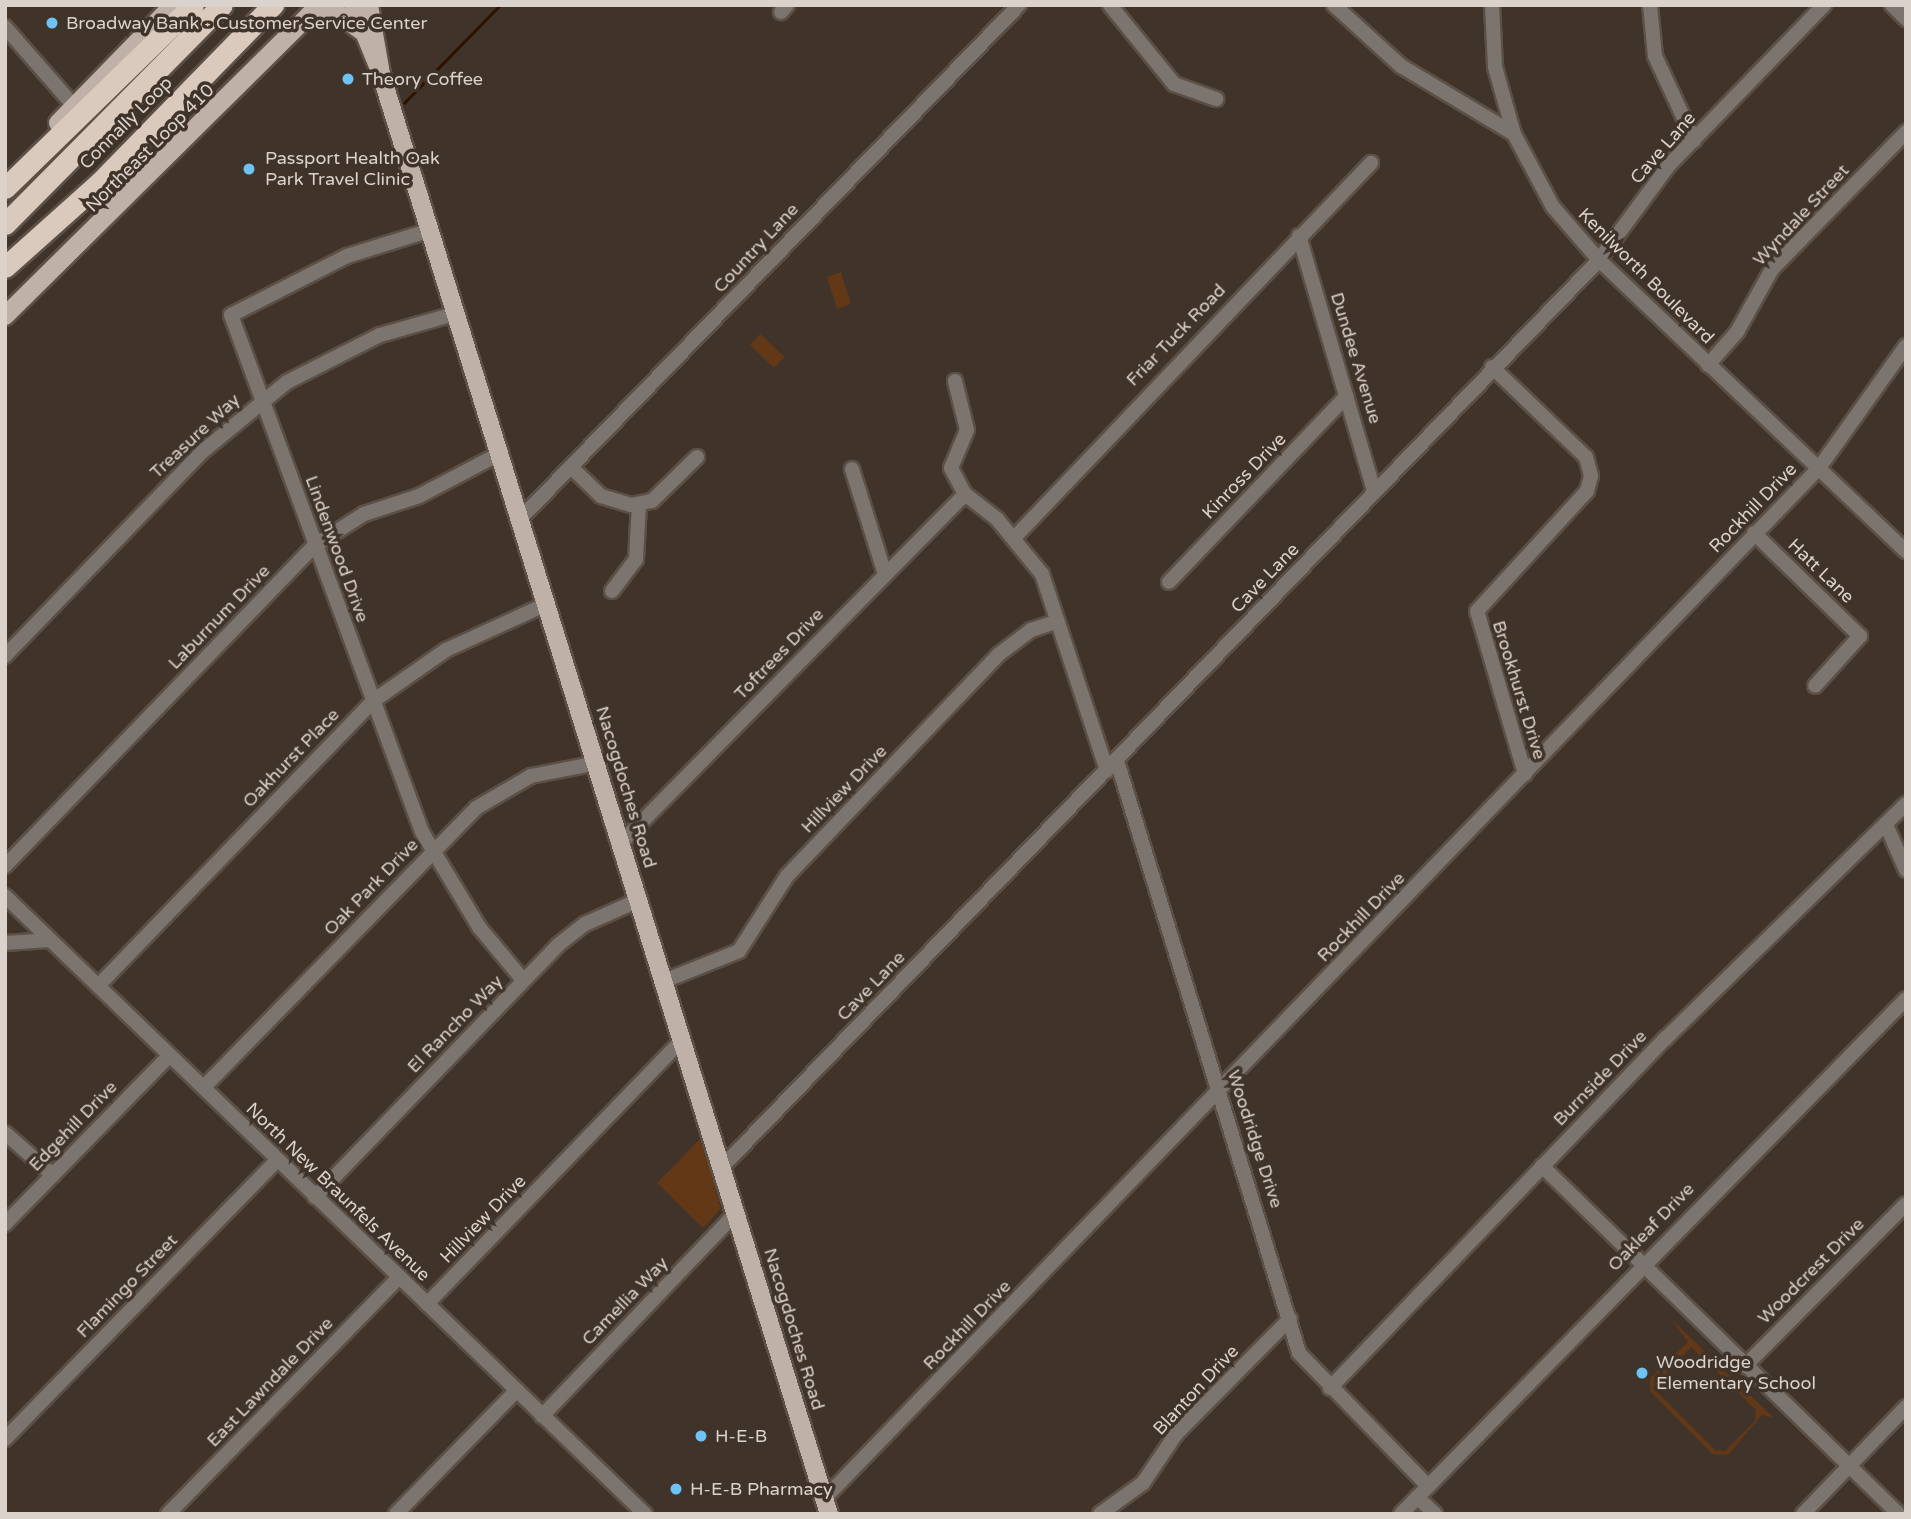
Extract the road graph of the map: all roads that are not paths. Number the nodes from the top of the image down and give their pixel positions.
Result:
1 (173, 5) edge
2 (193, 5) edge
3 (222, 5) edge
4 (273, 5) edge
5 (353, 5) edge
6 (369, 5) edge
7 (1020, 5) edge
8 (1110, 5) edge
9 (1334, 5) edge
10 (1492, 5) edge
11 (1650, 5) edge
12 (1824, 5) edge
13 (1892, 5) edge
14 (314, 9) edge
15 (1906, 19) edge
16 (5, 27) edge
17 (361, 31) junction
18 (382, 74) junction
19 (1216, 99) dead end
20 (74, 106) junction
21 (1906, 132) edge
22 (1514, 134) junction
23 (1694, 140) junction
24 (1371, 163) dead end
25 (5, 174) edge
26 (5, 188) edge
27 (5, 224) edge
28 (431, 230) junction
29 (1299, 236) junction
30 (1599, 260) junction
31 (5, 267) edge
32 (457, 313) junction
33 (5, 316) edge
34 (1906, 346) edge
35 (1708, 365) junction
36 (1492, 367) junction
37 (955, 381) dead end
38 (1347, 396) junction
39 (263, 400) junction
40 (501, 453) junction
41 (698, 457) dead end
42 (571, 467) junction
43 (1819, 468) junction
44 (852, 469) dead end
45 (1374, 491) junction
46 (965, 494) junction
47 (639, 504) junction
48 (521, 518) junction
49 (1754, 533) junction
50 (1014, 538) junction
51 (314, 546) junction
52 (1906, 551) edge
53 (885, 574) junction
54 (1169, 582) dead end
55 (612, 591) dead end
56 (547, 604) junction
57 (1058, 621) junction
58 (5, 656) edge
59 (1815, 686) dead end
60 (373, 701) junction
61 (597, 763) junction
62 (1112, 766) junction
63 (1525, 774) junction
64 (1906, 804) edge
65 (1887, 827) junction
66 (621, 843) junction
67 (431, 852) junction
68 (5, 866) edge
69 (1906, 870) edge
70 (5, 896) edge
71 (639, 900) junction
72 (50, 940) junction
73 (5, 943) edge
74 (523, 980) junction
75 (664, 981) junction
76 (98, 986) junction
77 (1906, 999) edge
78 (682, 1040) junction
79 (169, 1056) junction
80 (204, 1087) junction
81 (1220, 1093) junction
82 (5, 1133) edge
83 (276, 1160) junction
84 (1542, 1166) junction
85 (722, 1167) junction
86 (53, 1175) junction
87 (315, 1197) junction
88 (1906, 1204) edge
89 (736, 1213) junction
90 (5, 1224) edge
91 (1642, 1264) junction
92 (398, 1277) junction
93 (427, 1304) junction
94 (1290, 1319) junction
95 (1745, 1366) junction
96 (1330, 1388) junction
97 (517, 1390) junction
98 (1906, 1407) edge
99 (542, 1416) junction
100 (5, 1439) edge
101 (1849, 1467) junction
102 (1422, 1492) junction
103 (827, 1507) edge
104 (168, 1514) edge
105 (396, 1514) edge
106 (645, 1514) edge
107 (1100, 1514) edge
108 (1401, 1514) edge
109 (1435, 1514) edge
110 (1803, 1514) edge
111 (1898, 1514) edge

1 - 20 main road
2 - 26 highway
3 - 27 highway, Connally Loop
4 - 31 highway, Connally Loop
5 - 17 main road, Nacogdoches Road
6 - 18 main road, Nacogdoches Road
7 - 42 street, Country Lane
8 - 19 street
9 - 22 street
10 - 22 street, Kenilworth Boulevard
11 - 23 street
12 - 23 street, Cave Lane
13 - 15 street
14 - 17 main road
14 - 33 main road, Northeast Loop 410
16 - 20 street
17 - 18 main road, Nacogdoches Road
18 - 28 main road, Nacogdoches Road
20 - 25 main road
21 - 35 street, Wyndale Street
22 - 30 street, Kenilworth Boulevard
23 - 30 street, Cave Lane
24 - 29 street, Friar Tuck Road
28 - 32 main road, Nacogdoches Road
28 - 39 street, Lindenwood Drive
29 - 38 street, Dundee Avenue
29 - 50 street, Friar Tuck Road
30 - 35 street, Kenilworth Boulevard
30 - 36 street, Cave Lane
32 - 39 street, Treasure Way
32 - 40 main road, Nacogdoches Road
34 - 43 street, Rockhill Drive
35 - 43 street, Kenilworth Boulevard
36 - 45 street, Cave Lane
36 - 63 street, Brookhurst Drive
37 - 46 street
38 - 45 street, Dundee Avenue
38 - 54 street, Kinross Drive
39 - 51 street, Lindenwood Drive
39 - 58 street, Treasure Way
40 - 48 main road, Nacogdoches Road
40 - 51 street, Laburnum Drive
41 - 47 street
42 - 47 street
42 - 48 street, Country Lane
43 - 49 street, Rockhill Drive
43 - 52 street, Kenilworth Boulevard
44 - 53 street
45 - 62 street, Cave Lane
46 - 50 street, Woodridge Drive
46 - 53 street, Toftrees Drive
47 - 55 street
48 - 56 main road, Nacogdoches Road
49 - 59 street, Hatt Lane
49 - 63 street, Rockhill Drive
50 - 57 street, Woodridge Drive
51 - 60 street, Lindenwood Drive
51 - 68 street, Laburnum Drive
53 - 66 street, Toftrees Drive
56 - 60 street, Oakhurst Place
56 - 61 main road, Nacogdoches Road
57 - 62 street, Woodridge Drive
57 - 75 street, Hillview Drive
60 - 67 street, Lindenwood Drive
60 - 76 street, Oakhurst Place
61 - 66 main road, Nacogdoches Road
61 - 67 street, Oak Park Drive
62 - 81 street, Woodridge Drive
62 - 85 street, Cave Lane
63 - 81 street, Rockhill Drive
64 - 65 street, Burnside Drive
65 - 69 street
65 - 84 street, Burnside Drive
66 - 71 main road, Nacogdoches Road
67 - 74 street, Lindenwood Drive
67 - 80 street, Oak Park Drive
70 - 72 street, North New Braunfels Avenue
71 - 74 street, El Rancho Way
71 - 75 main road, Nacogdoches Road
72 - 73 street
72 - 76 street, North New Braunfels Avenue
74 - 87 street, El Rancho Way
75 - 78 main road, Nacogdoches Road
76 - 79 street, North New Braunfels Avenue
77 - 91 street, Oakleaf Drive
78 - 85 main road, Nacogdoches Road
78 - 93 street, Hillview Drive
79 - 80 street, North New Braunfels Avenue
79 - 86 street, Edgehill Drive
80 - 83 street, North New Braunfels Avenue
81 - 94 street, Woodridge Drive
81 - 103 street, Rockhill Drive
82 - 86 street
83 - 87 street, North New Braunfels Avenue
83 - 100 street, Flamingo Street
84 - 91 street
84 - 96 street, Burnside Drive
85 - 89 main road, Nacogdoches Road
86 - 90 street, Edgehill Drive
87 - 92 street, North New Braunfels Avenue
88 - 95 street, Woodcrest Drive
89 - 99 street, Camellia Way
89 - 103 main road, Nacogdoches Road
91 - 95 street
91 - 102 street, Oakleaf Drive
92 - 93 street, North New Braunfels Avenue
92 - 104 street, East Lawndale Drive
93 - 97 street, North New Braunfels Avenue
94 - 96 street, Woodridge Drive
94 - 107 street, Blanton Drive
95 - 101 street
96 - 102 street, Woodridge Drive
97 - 99 street, North New Braunfels Avenue
97 - 105 street
98 - 101 street
99 - 106 street, North New Braunfels Avenue
101 - 110 street
101 - 111 street
102 - 108 street, Oakleaf Drive
102 - 109 street, Woodridge Drive

